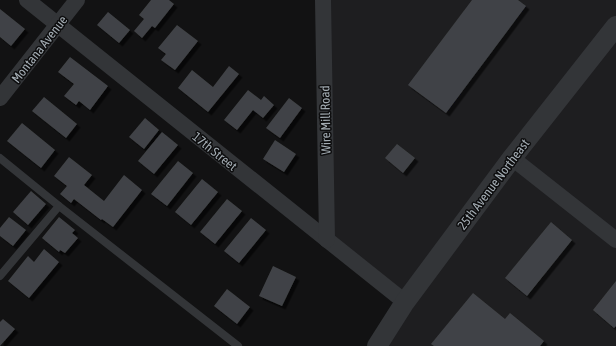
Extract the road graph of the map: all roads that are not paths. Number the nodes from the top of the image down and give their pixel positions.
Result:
1 (27, 0) edge
2 (77, 0) edge
3 (323, 0) edge
4 (58, 25) junction
5 (616, 26) edge
6 (0, 98) edge
7 (0, 158) edge
8 (512, 158) junction
9 (59, 206) junction
10 (327, 240) junction
11 (616, 240) edge
12 (0, 276) edge
13 (405, 302) junction
14 (228, 343) edge
15 (238, 346) edge
16 (377, 346) edge

1 - 4 street, 17th Street
2 - 4 street, Montana Avenue
3 - 10 street, Wire Mill Road
4 - 6 street, Montana Avenue
4 - 10 street, 17th Street
5 - 8 street, 25th Avenue Northeast
7 - 9 lane
8 - 11 street
8 - 13 street, 25th Avenue Northeast
9 - 12 lane
9 - 14 lane
10 - 13 street, 17th Street
13 - 16 street, 25th Avenue Northeast
14 - 15 lane

